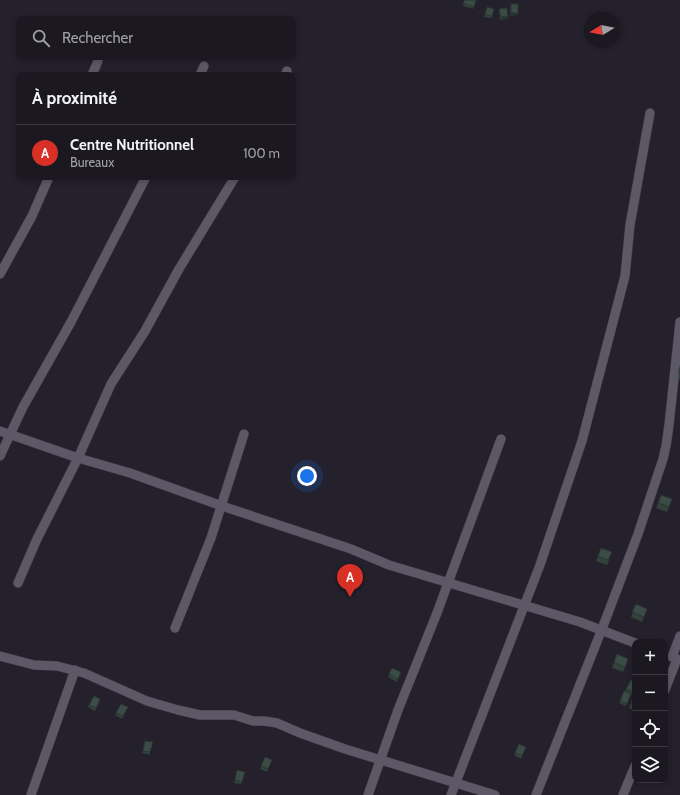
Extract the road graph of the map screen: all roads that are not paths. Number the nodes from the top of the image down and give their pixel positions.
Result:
1 (98, 60) dead end
2 (93, 72) edge
3 (650, 113) dead end
4 (48, 180) edge
5 (144, 180) edge
6 (233, 180) edge
7 (0, 274) edge
8 (680, 322) edge
9 (0, 432) edge
10 (244, 434) dead end
11 (11, 435) junction
12 (501, 439) dead end
13 (0, 456) edge
14 (78, 458) junction
15 (222, 506) junction
16 (449, 582) junction
17 (18, 583) dead end
18 (525, 606) junction
19 (175, 628) dead end
20 (602, 629) junction
21 (680, 636) edge
22 (632, 641) edge
23 (0, 656) edge
24 (674, 657) edge
25 (75, 670) junction
26 (668, 679) edge
27 (380, 760) junction
28 (632, 773) edge
29 (455, 782) junction
30 (31, 795) edge
31 (368, 795) edge
32 (451, 795) edge
33 (495, 795) edge
34 (536, 795) edge
35 (623, 795) edge

1 - 2 street
3 - 18 street
4 - 7 street
5 - 11 street
6 - 14 street
8 - 20 street
9 - 11 street
10 - 15 street
11 - 13 street
11 - 14 street
12 - 16 street
14 - 15 street
14 - 17 street
15 - 16 street
15 - 19 street
16 - 18 street
16 - 27 street
18 - 20 street
18 - 29 street
20 - 22 street
20 - 34 street
21 - 24 street
23 - 25 street
24 - 26 street
25 - 27 street
25 - 30 street
27 - 29 street
27 - 31 street
28 - 35 street
29 - 32 street
29 - 33 street

